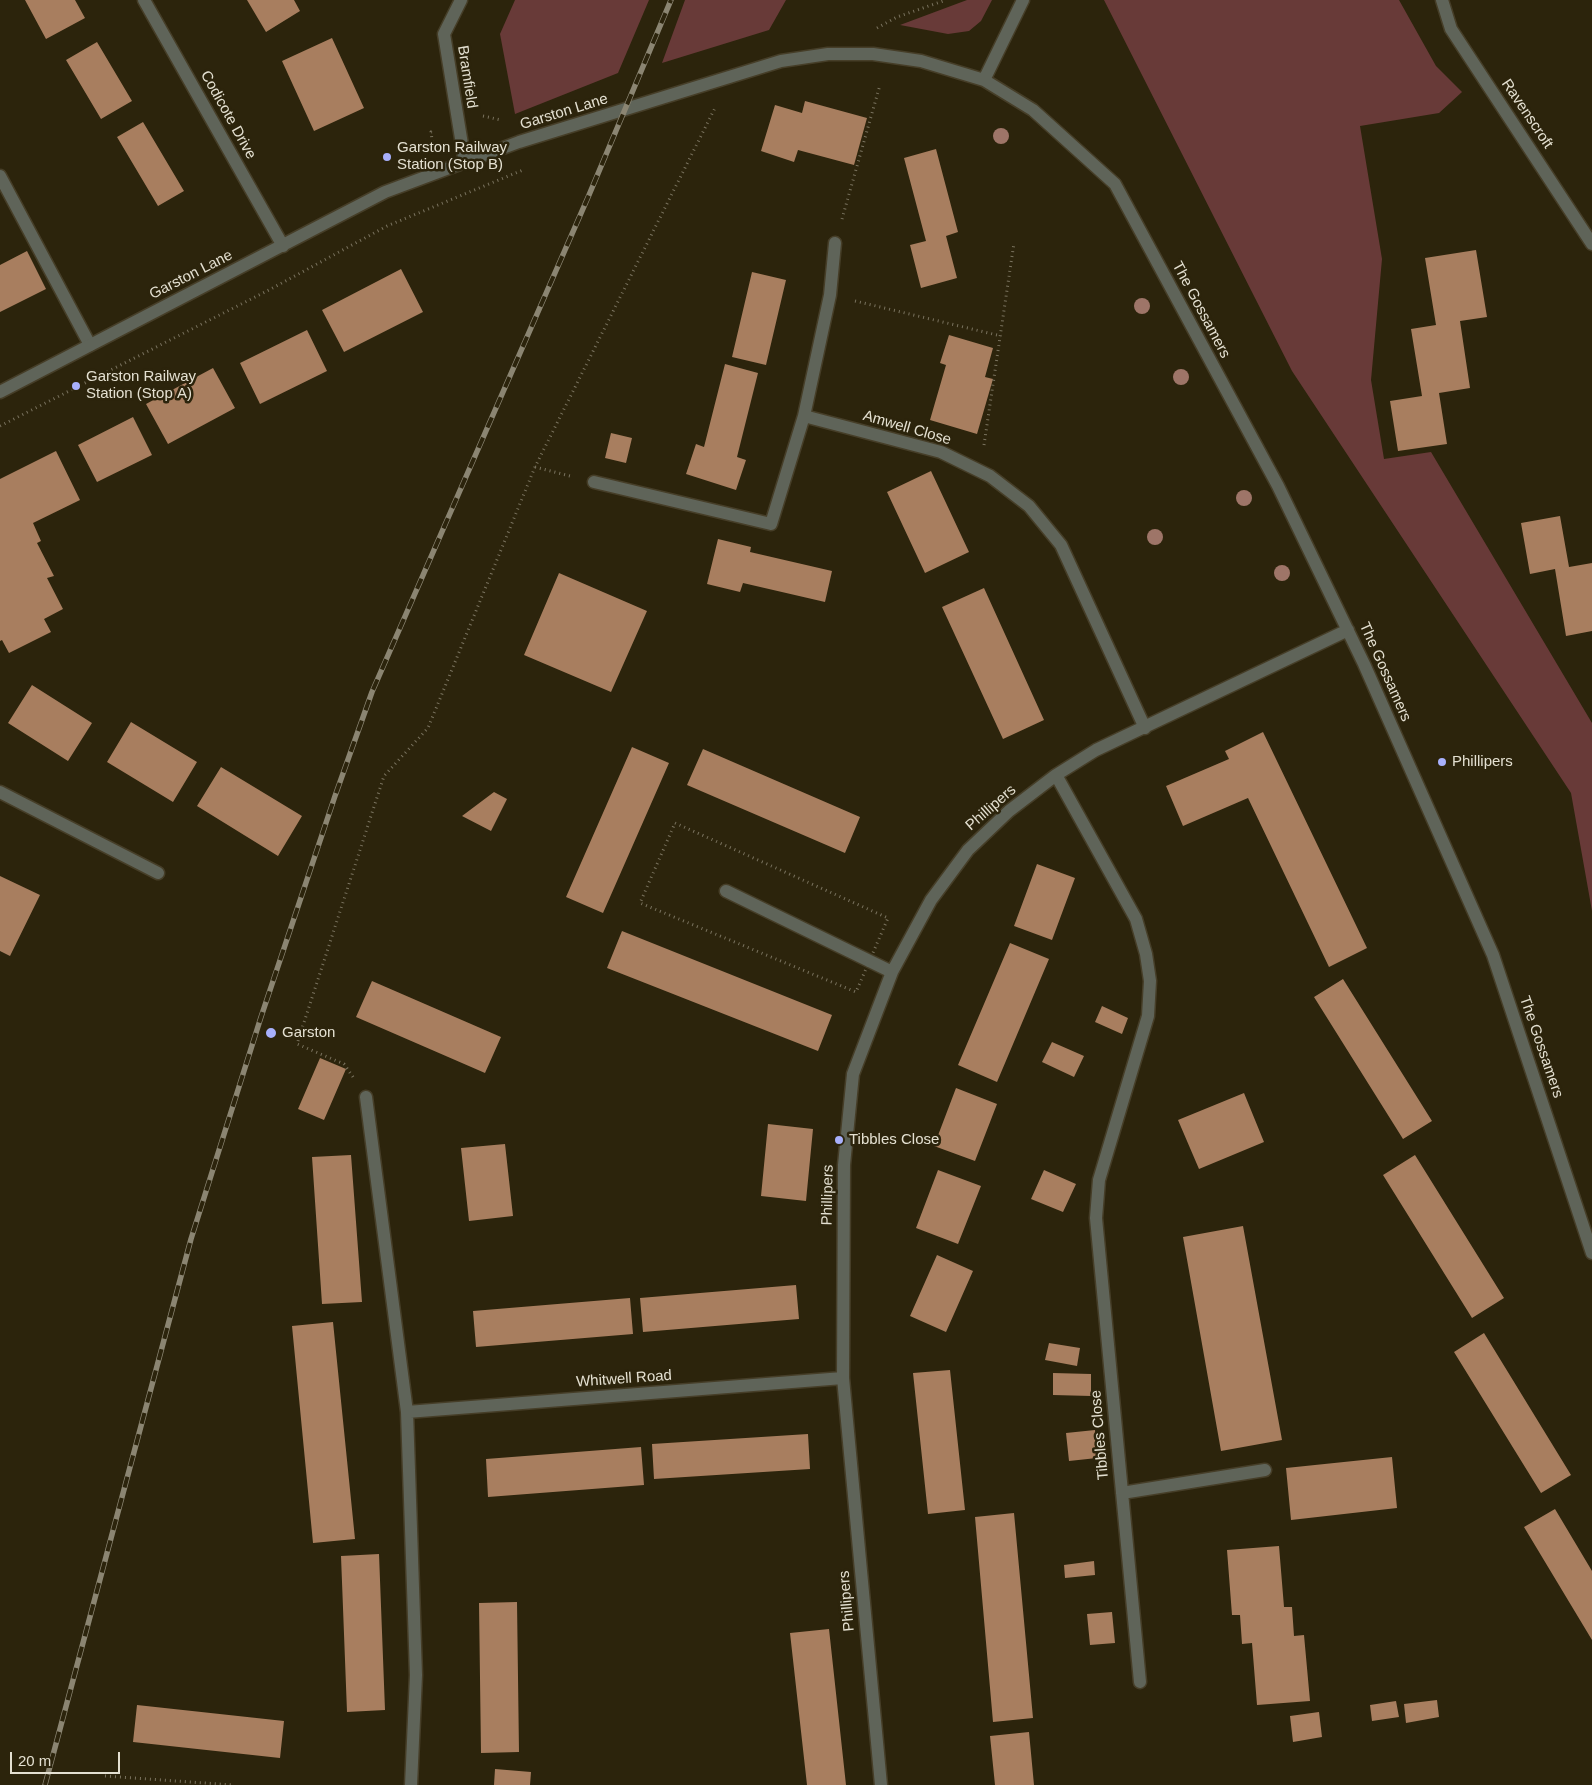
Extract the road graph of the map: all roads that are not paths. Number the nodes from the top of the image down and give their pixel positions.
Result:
1 (144, 0) edge
2 (461, 0) edge
3 (1023, 0) edge
4 (1442, 0) edge
5 (984, 80) junction
6 (1072, 143) joint
7 (465, 163) junction
8 (0, 176) edge
9 (835, 244) road end
10 (1592, 244) edge
11 (282, 246) junction
12 (90, 345) junction
13 (0, 392) edge
14 (804, 416) junction
15 (594, 482) road end
16 (1348, 630) junction
17 (1145, 728) junction
18 (1056, 775) junction
19 (0, 792) edge
20 (158, 872) dead end
21 (726, 891) dead end
22 (892, 972) junction
23 (366, 1097) road end
24 (1592, 1253) edge
25 (842, 1378) junction
26 (407, 1412) junction
27 (1265, 1470) dead end
28 (1122, 1493) junction
29 (1140, 1682) dead end
30 (411, 1785) edge
31 (881, 1785) edge

1 - 11 street, Codicote Drive
2 - 7 street, Bramfield
3 - 5 street
4 - 10 street, Ravenscroft
5 - 6 street, Garston Lane
5 - 7 street, Garston Lane
6 - 16 street, The Gossamers
7 - 11 street, Garston Lane
8 - 12 street
9 - 14 street
11 - 12 street, Garston Lane
12 - 13 street, Garston Lane
14 - 15 street
14 - 17 street, Amwell Close
16 - 17 street, Phillipers
16 - 24 street, The Gossamers
17 - 18 street, Phillipers
18 - 22 street, Phillipers
18 - 28 street, Tibbles Close
19 - 20 street
21 - 22 street
22 - 25 street, Phillipers
23 - 26 street
25 - 26 street, Whitwell Road
25 - 31 street, Phillipers
26 - 30 street
27 - 28 street, Tibbles Close
28 - 29 street, Tibbles Close

